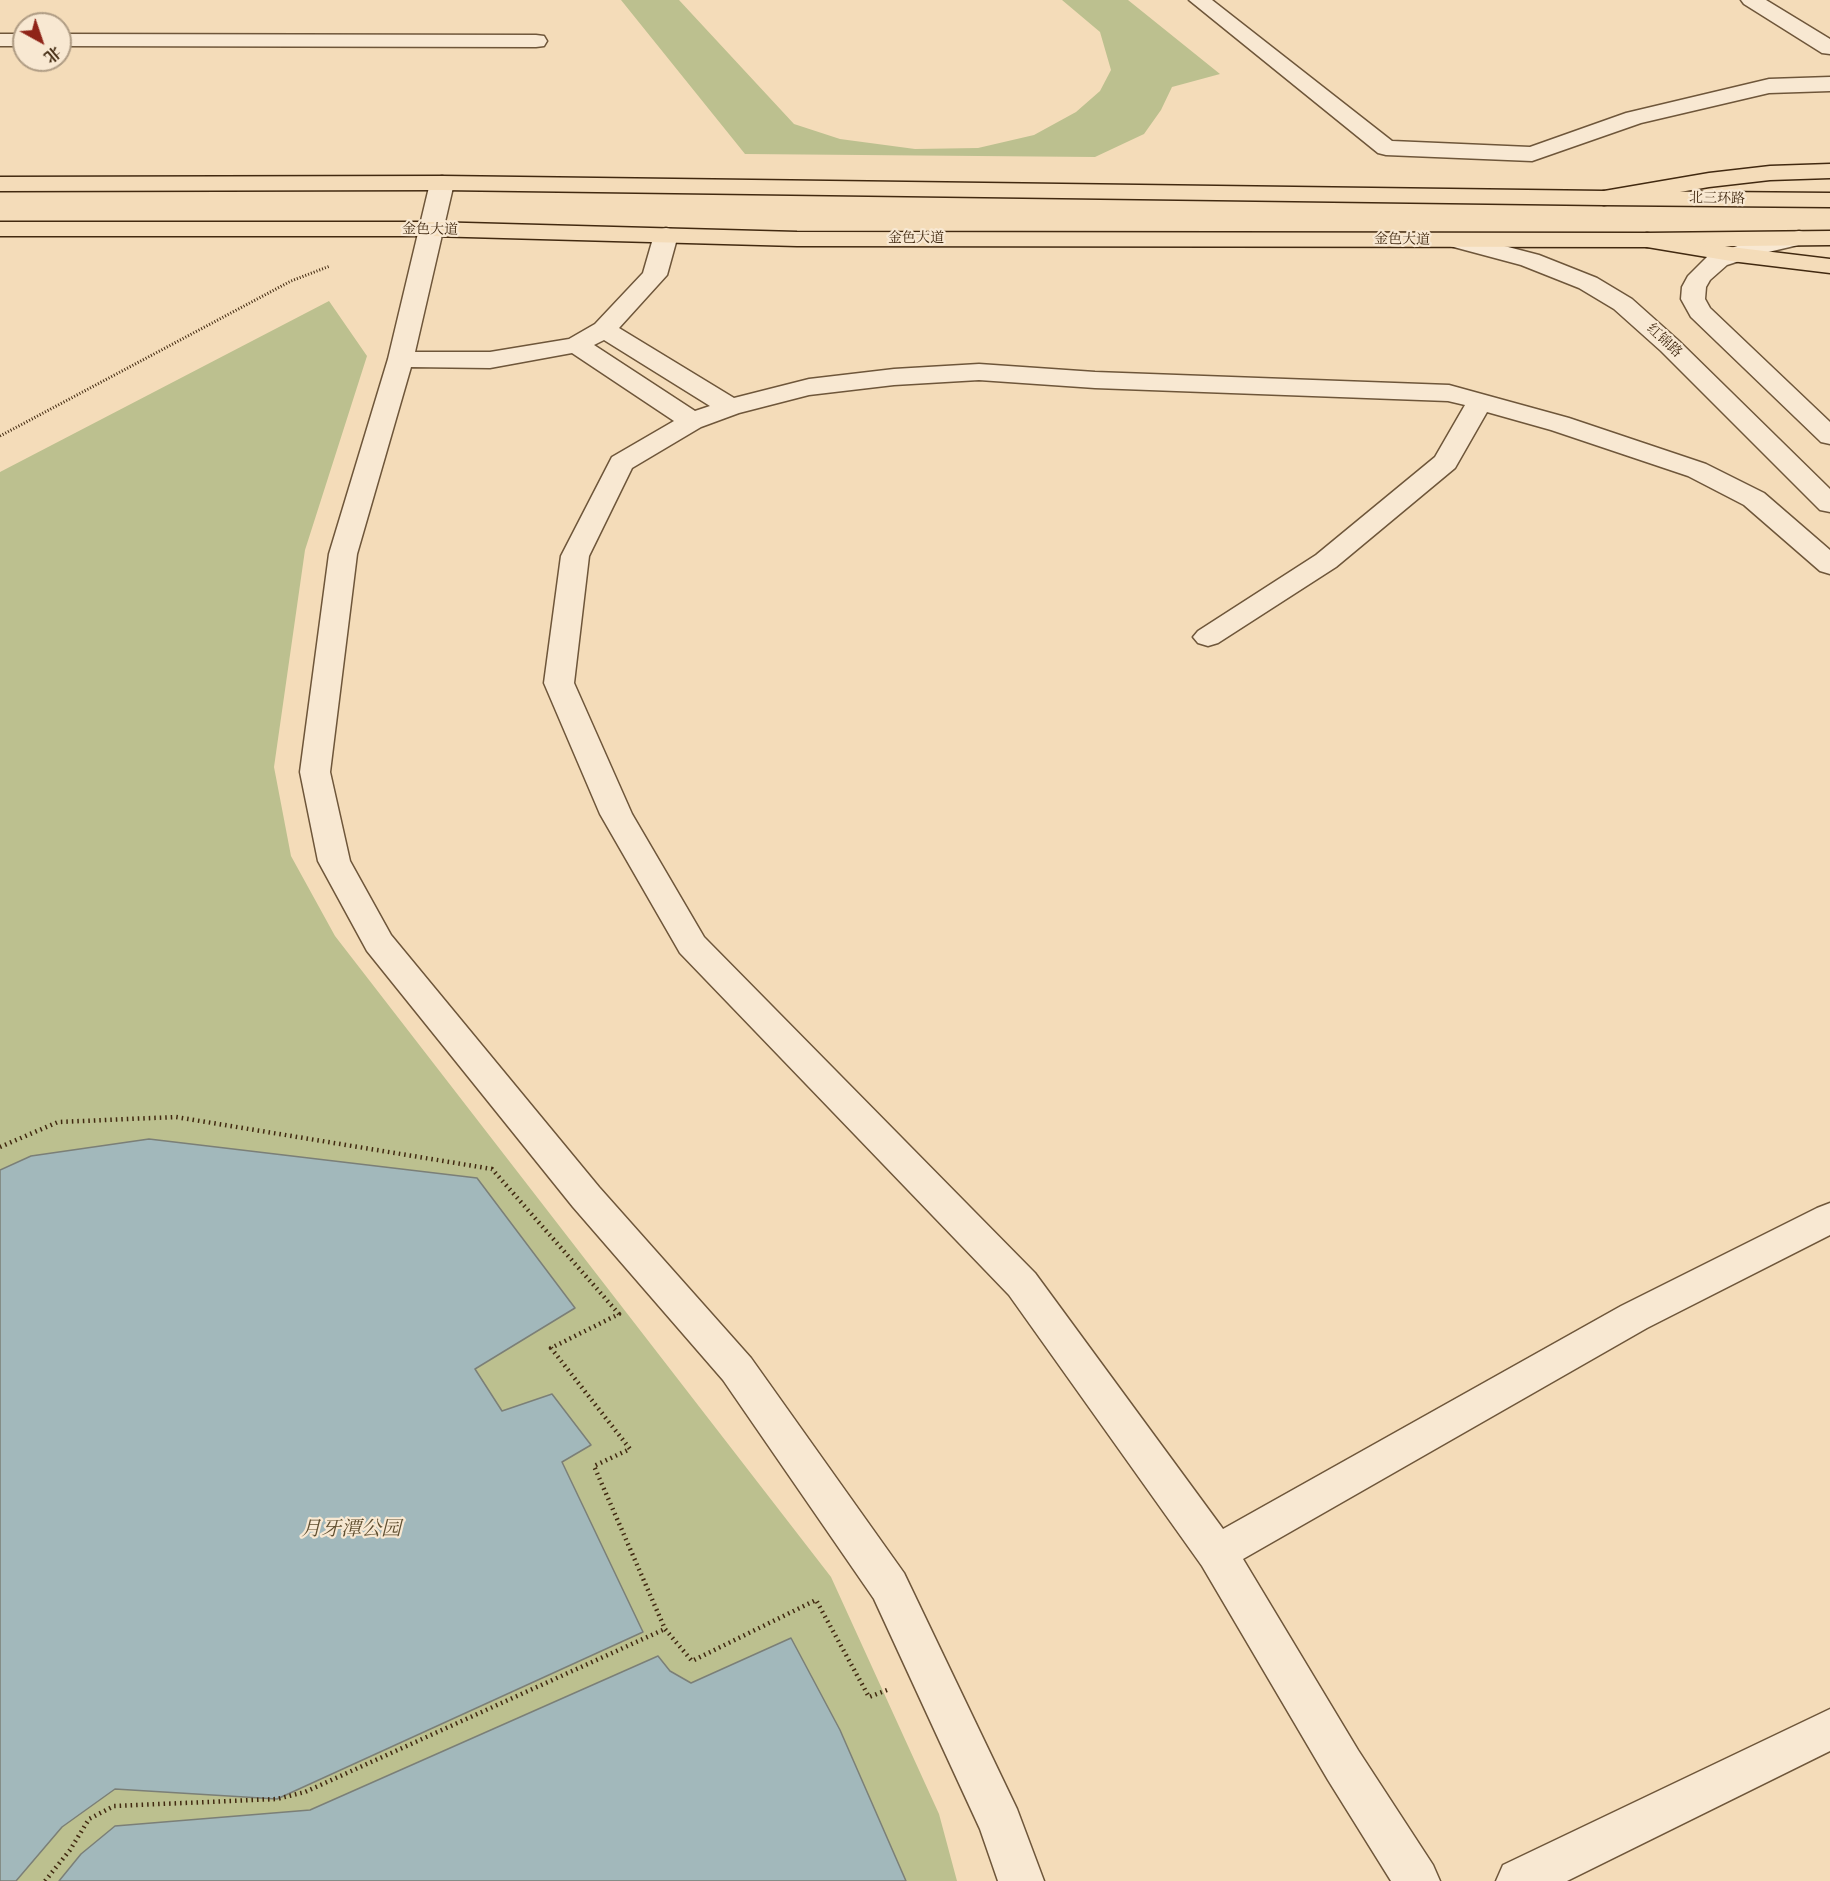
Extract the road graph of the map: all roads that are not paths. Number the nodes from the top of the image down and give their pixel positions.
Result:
1 (1199, 0) edge
2 (1751, 0) edge
3 (72, 40) edge
4 (537, 41) dead end
5 (1830, 48) edge
6 (1830, 84) edge
7 (1830, 171) edge
8 (442, 183) junction
9 (0, 184) edge
10 (1604, 198) junction
11 (1830, 200) edge
12 (0, 228) edge
13 (430, 229) junction
14 (666, 235) junction
15 (1799, 238) junction
16 (1830, 238) edge
17 (1647, 240) junction
18 (1458, 241) junction
19 (1731, 254) junction
20 (1830, 266) edge
21 (604, 329) junction
22 (576, 345) junction
23 (401, 359) junction
24 (1479, 402) junction
25 (730, 407) junction
26 (692, 421) junction
27 (1830, 436) edge
28 (1830, 504) edge
29 (1830, 565) edge
30 (1208, 637) dead end
31 (1830, 1218) edge
32 (1217, 1553) junction
33 (1830, 1729) edge
34 (1021, 1881) edge
35 (1417, 1881) edge
36 (1519, 1881) edge

1 - 6 street
2 - 5 street
3 - 4 street
7 - 10 main road
8 - 9 main road
8 - 10 main road
8 - 13 street
10 - 11 main road, 北三环路
12 - 13 main road, 金色大道
13 - 14 main road, 金色大道
13 - 23 street
14 - 18 main road, 金色大道
14 - 21 street
15 - 16 main road
15 - 17 main road
15 - 19 street
17 - 18 main road, 金色大道
17 - 19 main road, 金色大道
18 - 28 street, 红锦路
19 - 20 main road, 金色大道
19 - 27 street
21 - 22 street
21 - 25 street
22 - 23 street
22 - 26 street
23 - 34 street
24 - 25 street
24 - 29 street
24 - 30 street
25 - 26 street
26 - 32 street
31 - 32 street
32 - 35 street
33 - 36 street

